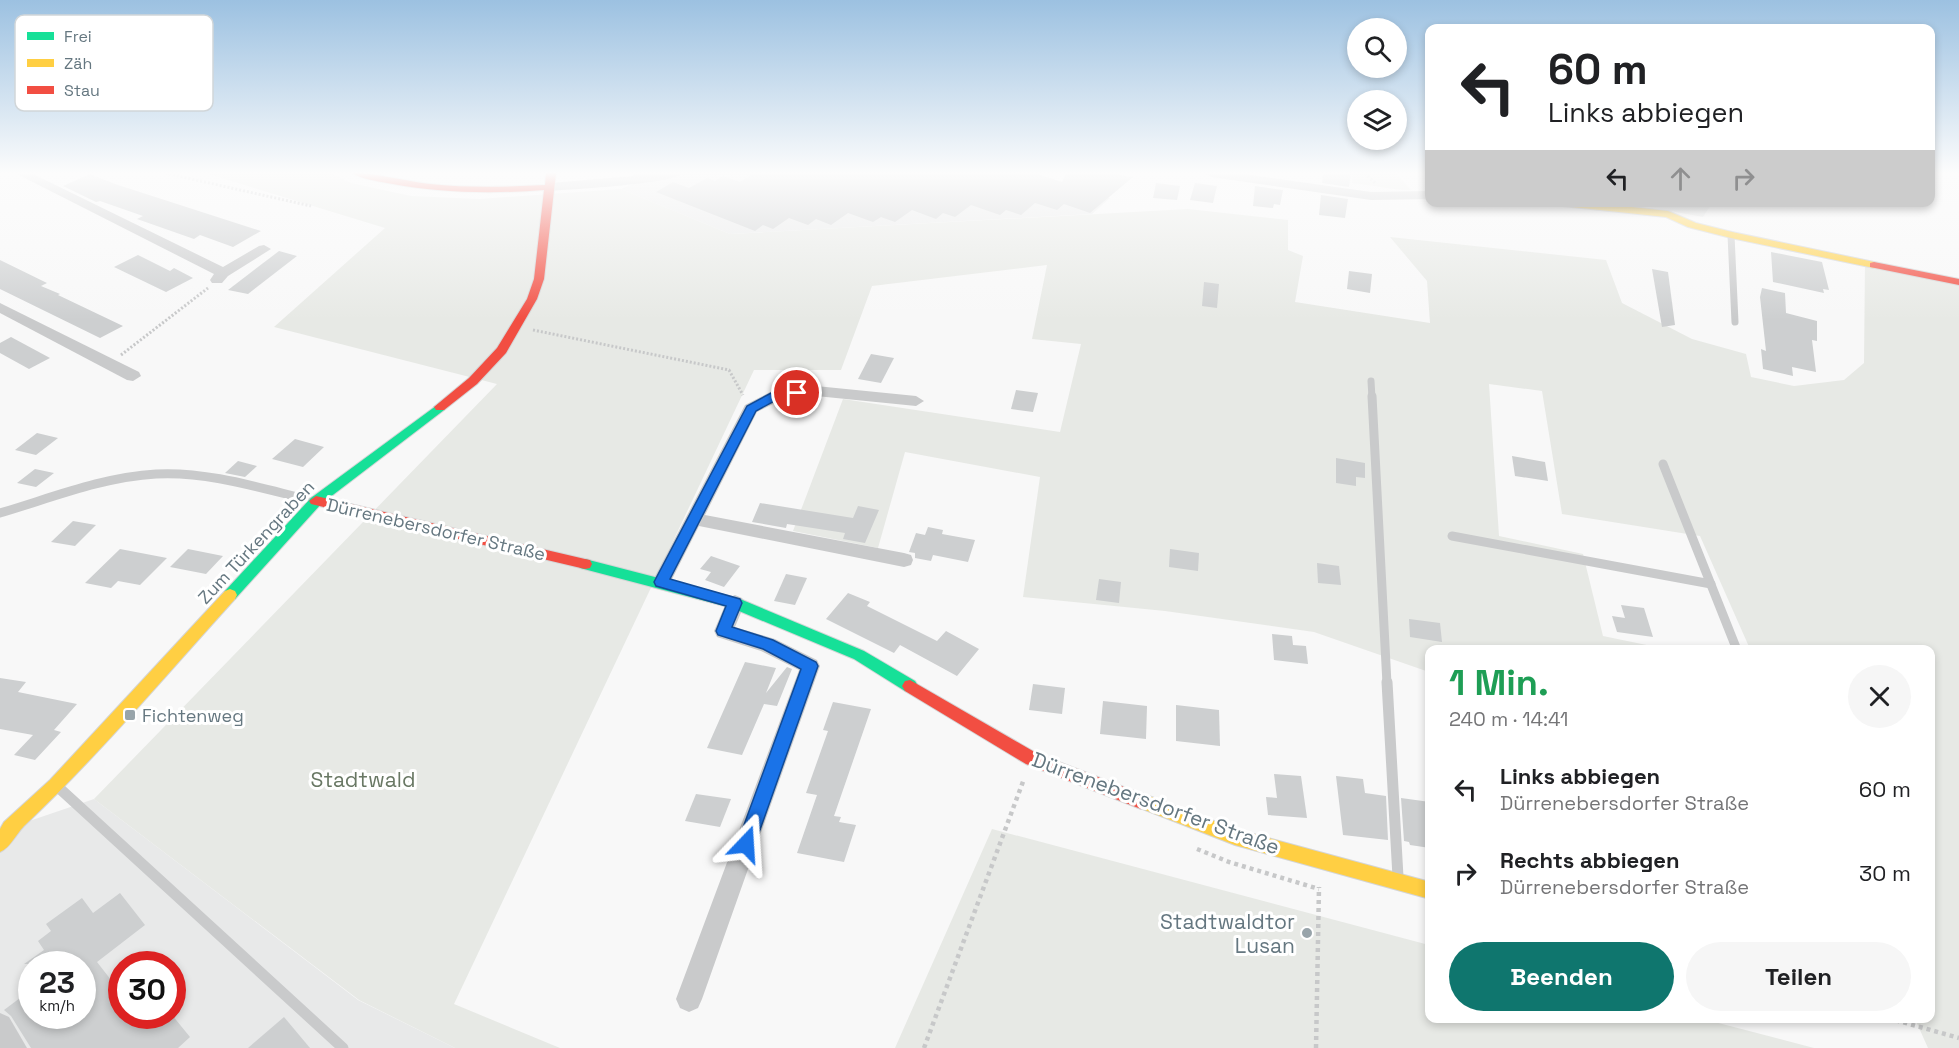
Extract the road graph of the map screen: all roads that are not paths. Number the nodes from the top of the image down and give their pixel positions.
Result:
1 (111, 222) edge
2 (546, 222) edge
3 (1685, 222) edge
4 (1731, 235) junction
5 (264, 249) dead end
6 (1959, 282) edge
7 (0, 306) edge
8 (1735, 322) dead end
9 (133, 376) dead end
10 (1371, 381) dead end
11 (916, 401) dead end
12 (1663, 464) dead end
13 (316, 501) junction
14 (0, 513) edge
15 (694, 519) junction
16 (1452, 536) dead end
17 (904, 560) dead end
18 (661, 582) junction
19 (1711, 584) junction
20 (735, 603) junction
21 (1735, 645) edge
22 (56, 785) junction
23 (5, 823) edge
24 (0, 844) edge
25 (1398, 882) junction
26 (1425, 890) edge
27 (689, 999) dead end
28 (0, 1026) edge
29 (14, 1048) edge
30 (343, 1048) edge

1 - 5 street
2 - 13 street, Zum Türkengraben
3 - 4 street
4 - 6 street
4 - 8 lane
7 - 9 street
10 - 25 lane
11 - 15 street
12 - 19 lane
13 - 14 lane, Dürrenebersdorfer Straße
13 - 18 street, Dürrenebersdorfer Straße
13 - 22 street, Zum Türkengraben
15 - 17 street
15 - 18 street
16 - 19 lane
18 - 20 street, Dürrenebersdorfer Straße
19 - 21 lane
20 - 25 street, Dürrenebersdorfer Straße
20 - 27 street
22 - 23 street, Zum Türkengraben
22 - 30 lane
23 - 24 street, Zum Türkengraben
25 - 26 street, Dürrenebersdorfer Straße
28 - 29 street

